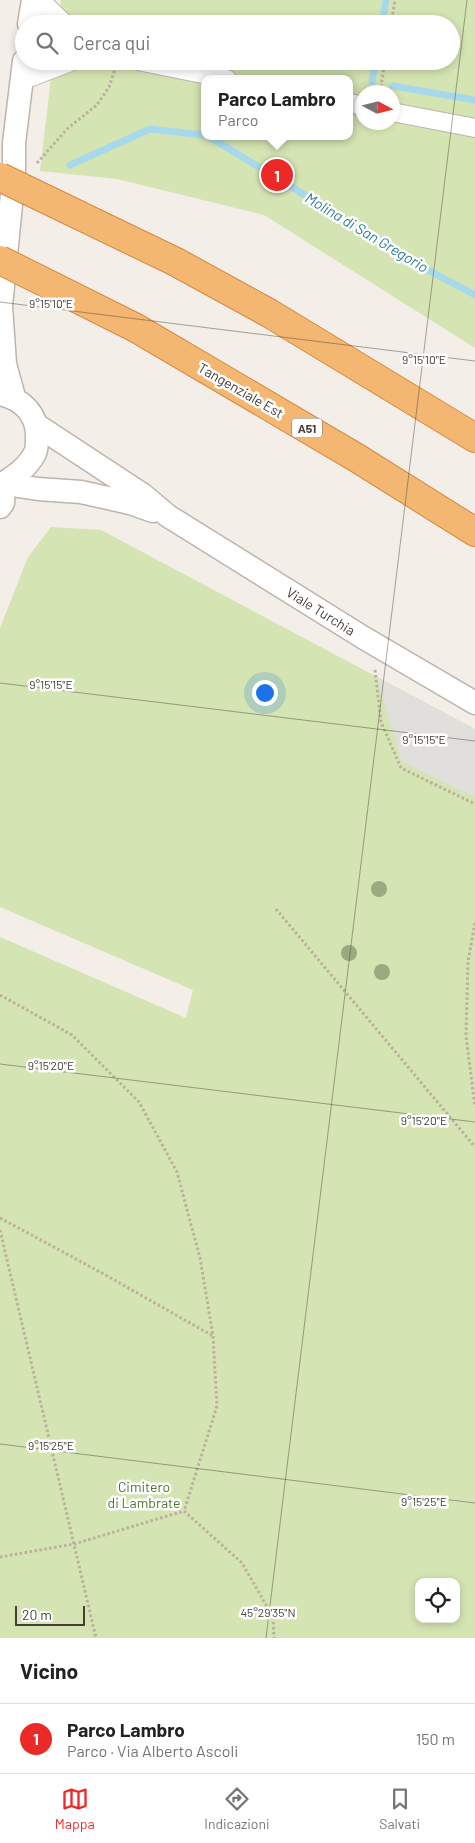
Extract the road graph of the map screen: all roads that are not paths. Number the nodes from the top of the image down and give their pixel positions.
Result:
1 (32, 0) edge
2 (40, 0) edge
3 (30, 15) edge
4 (56, 15) edge
5 (182, 70) edge
6 (22, 71) edge
7 (207, 75) edge
8 (400, 114) edge
9 (475, 128) edge
10 (14, 143) junction
11 (0, 171) edge
12 (0, 177) edge
13 (0, 260) edge
14 (7, 395) edge
15 (38, 426) junction
16 (475, 438) edge
17 (2, 483) edge
18 (0, 507) edge
19 (168, 516) junction
20 (475, 532) edge
21 (475, 703) edge

1 - 3 street
2 - 4 street
5 - 7 street
6 - 10 street
8 - 9 street
10 - 11 street
10 - 14 street
12 - 16 highway, bridge
13 - 20 highway, Tangenziale Est / A51, bridge
14 - 15 street
15 - 17 street
15 - 19 street, Viale Turchia
17 - 18 street
17 - 19 street, Viale Turchia
19 - 21 street, Viale Turchia

